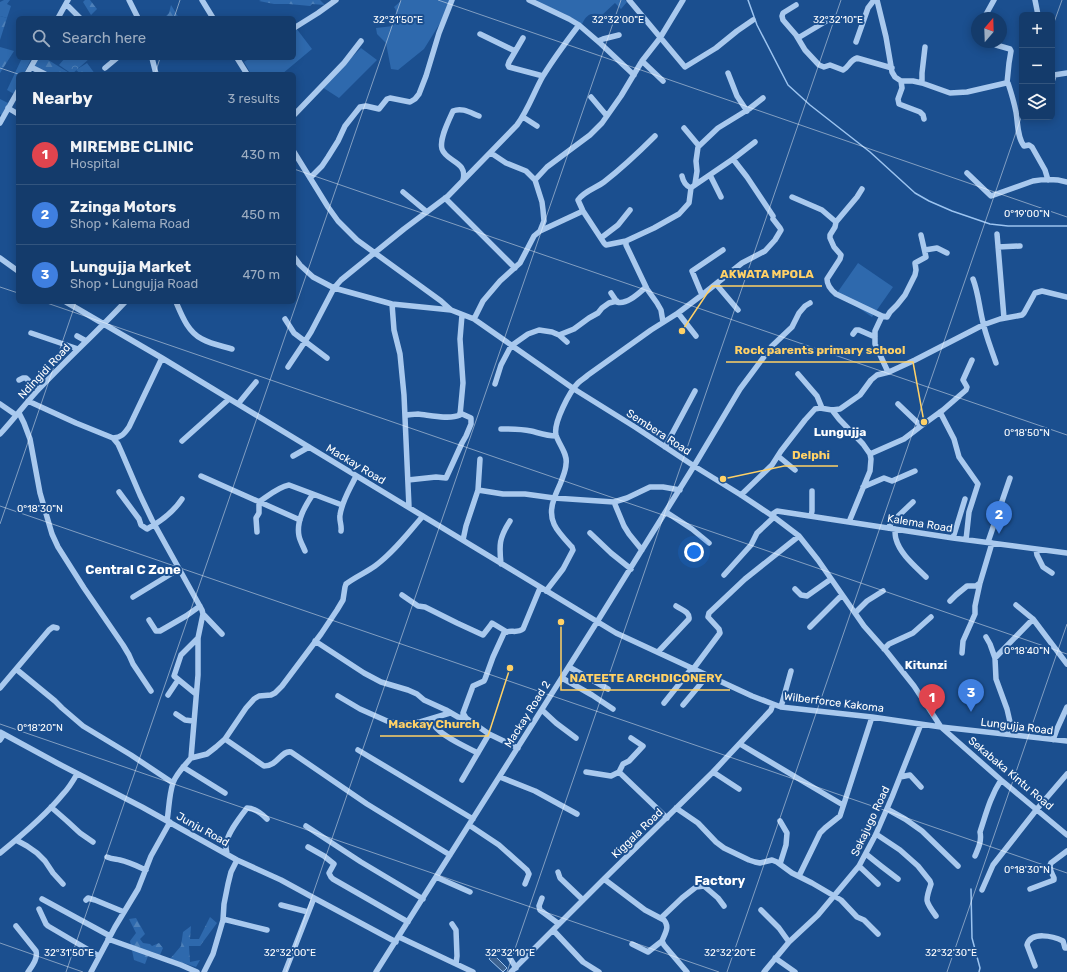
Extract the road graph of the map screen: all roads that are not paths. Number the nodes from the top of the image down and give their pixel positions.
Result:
1 (129, 0) edge
2 (202, 0) edge
3 (336, 0) edge
4 (452, 0) edge
5 (529, 0) edge
6 (629, 0) edge
7 (682, 0) edge
8 (875, 0) edge
9 (994, 0) edge
10 (1035, 0) edge
11 (67, 2) edge
12 (796, 5) dead end
13 (987, 12) edge
14 (1037, 12) edge
15 (59, 16) edge
16 (78, 16) edge
17 (137, 16) edge
18 (212, 16) edge
19 (833, 17) dead end
20 (753, 20) dead end
21 (578, 25) junction
22 (296, 27) edge
23 (480, 34) dead end
24 (619, 35) dead end
25 (523, 38) dead end
26 (660, 38) junction
27 (798, 38) junction
28 (361, 41) dead end
29 (598, 41) junction
30 (856, 42) dead end
31 (925, 47) dead end
32 (1004, 48) edge
33 (515, 51) junction
34 (35, 60) edge
35 (115, 60) edge
36 (152, 60) edge
37 (240, 60) edge
38 (642, 62) junction
39 (31, 67) junction
40 (105, 68) dead end
41 (892, 68) junction
42 (28, 72) edge
43 (41, 72) edge
44 (156, 72) edge
45 (246, 72) edge
46 (1067, 72) edge
47 (728, 73) dead end
48 (634, 75) junction
49 (1055, 75) edge
50 (543, 76) junction
51 (663, 81) dead end
52 (901, 81) junction
53 (922, 83) junction
54 (1007, 83) junction
55 (16, 94) edge
56 (591, 97) dead end
57 (763, 98) dead end
58 (8, 108) junction
59 (747, 111) junction
60 (16, 113) edge
61 (296, 113) edge
62 (479, 116) dead end
63 (607, 116) junction
64 (523, 117) junction
65 (924, 119) dead end
66 (0, 123) edge
67 (538, 126) dead end
68 (684, 128) dead end
69 (655, 136) dead end
70 (755, 142) dead end
71 (699, 146) junction
72 (492, 153) junction
73 (296, 155) edge
74 (733, 159) junction
75 (967, 173) dead end
76 (710, 175) junction
77 (682, 176) dead end
78 (310, 178) junction
79 (535, 180) junction
80 (1048, 180) junction
81 (462, 182) junction
82 (1067, 182) edge
83 (693, 186) junction
84 (862, 189) dead end
85 (402, 192) dead end
86 (721, 197) dead end
87 (792, 197) dead end
88 (445, 198) junction
89 (630, 210) dead end
90 (583, 211) junction
91 (427, 212) junction
92 (836, 222) junction
93 (540, 231) junction
94 (997, 234) dead end
95 (921, 235) dead end
96 (601, 238) junction
97 (626, 241) junction
98 (1020, 246) dead end
99 (998, 247) junction
100 (723, 250) dead end
101 (924, 250) junction
102 (375, 252) junction
103 (947, 253) dead end
104 (0, 258) edge
105 (296, 260) edge
106 (515, 268) junction
107 (16, 270) edge
108 (973, 279) dead end
109 (716, 284) junction
110 (646, 287) junction
111 (334, 288) junction
112 (611, 293) dead end
113 (702, 295) junction
114 (1067, 297) edge
115 (617, 301) junction
116 (810, 303) dead end
117 (69, 304) edge
118 (123, 304) edge
119 (177, 304) edge
120 (392, 304) junction
121 (451, 310) junction
122 (738, 310) dead end
123 (678, 313) junction
124 (462, 315) junction
125 (882, 316) junction
126 (1004, 318) junction
127 (285, 319) dead end
128 (474, 319) junction
129 (663, 322) junction
130 (104, 324) junction
131 (983, 325) junction
132 (31, 333) dead end
133 (853, 334) dead end
134 (559, 335) junction
135 (77, 336) dead end
136 (696, 336) dead end
137 (875, 337) junction
138 (86, 341) junction
139 (305, 341) junction
140 (567, 342) dead end
141 (511, 346) junction
142 (78, 348) junction
143 (232, 349) dead end
144 (162, 358) junction
145 (327, 358) dead end
146 (972, 360) dead end
147 (996, 363) dead end
148 (288, 367) dead end
149 (888, 372) junction
150 (798, 374) dead end
151 (19, 380) dead end
152 (256, 382) dead end
153 (494, 384) dead end
154 (574, 389) junction
155 (38, 390) junction
156 (695, 391) dead end
157 (228, 399) junction
158 (28, 401) junction
159 (0, 404) edge
160 (238, 404) junction
161 (898, 404) dead end
162 (822, 408) junction
163 (832, 410) junction
164 (940, 412) junction
165 (460, 413) junction
166 (18, 414) junction
167 (405, 415) junction
168 (921, 426) junction
169 (501, 429) dead end
170 (0, 434) edge
171 (556, 436) junction
172 (113, 438) junction
173 (182, 441) dead end
174 (309, 447) junction
175 (665, 447) junction
176 (870, 454) junction
177 (294, 456) dead end
178 (778, 456) junction
179 (480, 459) dead end
180 (694, 466) junction
181 (795, 470) dead end
182 (915, 471) dead end
183 (201, 476) dead end
184 (356, 476) junction
185 (1010, 478) dead end
186 (408, 480) junction
187 (863, 488) junction
188 (478, 490) junction
189 (680, 490) junction
190 (812, 491) dead end
191 (119, 492) dead end
192 (313, 494) junction
193 (741, 495) junction
194 (554, 498) junction
195 (182, 499) dead end
196 (965, 499) dead end
197 (259, 502) junction
198 (614, 502) junction
199 (913, 502) dead end
200 (342, 505) junction
201 (409, 507) junction
202 (666, 512) junction
203 (423, 516) junction
204 (773, 516) junction
205 (811, 516) junction
206 (300, 520) junction
207 (510, 522) dead end
208 (849, 522) junction
209 (155, 524) junction
210 (888, 528) junction
211 (895, 529) junction
212 (341, 531) dead end
213 (257, 532) dead end
214 (590, 532) dead end
215 (799, 536) junction
216 (953, 538) junction
217 (463, 540) junction
218 (966, 540) junction
219 (709, 543) dead end
220 (990, 543) junction
221 (1036, 548) junction
222 (642, 550) junction
223 (305, 551) dead end
224 (1067, 553) edge
225 (501, 564) junction
226 (179, 569) junction
227 (631, 569) junction
228 (1052, 573) dead end
229 (724, 575) dead end
230 (926, 577) dead end
231 (831, 579) junction
232 (980, 583) junction
233 (540, 588) junction
234 (795, 589) dead end
235 (546, 591) junction
236 (883, 591) dead end
237 (842, 594) junction
238 (402, 595) dead end
239 (132, 597) dead end
240 (950, 601) dead end
241 (1016, 605) dead end
242 (200, 606) junction
243 (676, 606) dead end
244 (855, 613) junction
245 (202, 614) junction
246 (931, 617) dead end
247 (1033, 619) junction
248 (149, 620) dead end
249 (597, 622) junction
250 (810, 627) dead end
251 (57, 628) dead end
252 (507, 632) junction
253 (222, 634) dead end
254 (986, 637) dead end
255 (198, 638) junction
256 (315, 642) junction
257 (884, 648) junction
258 (658, 652) junction
259 (962, 653) dead end
260 (995, 658) junction
261 (1067, 664) edge
262 (569, 667) junction
263 (693, 668) junction
264 (16, 669) junction
265 (791, 671) dead end
266 (708, 675) junction
267 (562, 678) junction
268 (178, 680) junction
269 (0, 688) edge
270 (608, 689) dead end
271 (151, 691) dead end
272 (196, 694) junction
273 (168, 695) dead end
274 (338, 696) dead end
275 (664, 703) dead end
276 (773, 704) junction
277 (683, 705) dead end
278 (781, 707) junction
279 (1067, 707) edge
280 (613, 709) dead end
281 (542, 710) junction
282 (450, 713) junction
283 (176, 714) dead end
284 (872, 717) junction
285 (466, 718) junction
286 (432, 719) junction
287 (193, 721) junction
288 (921, 724) junction
289 (941, 727) junction
290 (2, 733) edge
291 (489, 734) junction
292 (1013, 736) junction
293 (576, 738) dead end
294 (631, 738) dead end
295 (225, 739) junction
296 (0, 740) edge
297 (1053, 740) junction
298 (1067, 741) edge
299 (740, 744) junction
300 (518, 748) junction
301 (358, 750) dead end
302 (478, 753) junction
303 (191, 758) junction
304 (183, 767) junction
305 (586, 772) dead end
306 (619, 772) junction
307 (713, 772) junction
308 (77, 774) junction
309 (1067, 774) edge
310 (500, 777) junction
311 (900, 777) junction
312 (462, 780) dead end
313 (1001, 780) junction
314 (173, 783) junction
315 (922, 787) dead end
316 (739, 789) dead end
317 (225, 793) dead end
318 (843, 805) junction
319 (51, 807) junction
320 (676, 808) junction
321 (887, 809) junction
322 (1037, 809) junction
323 (577, 814) dead end
324 (666, 818) junction
325 (267, 819) dead end
326 (473, 819) junction
327 (780, 821) dead end
328 (169, 822) junction
329 (469, 825) junction
330 (306, 826) dead end
331 (876, 834) junction
332 (1067, 835) edge
333 (16, 840) junction
334 (93, 842) dead end
335 (308, 847) dead end
336 (1067, 851) edge
337 (0, 853) edge
338 (227, 854) junction
339 (866, 854) junction
340 (450, 855) junction
341 (975, 856) dead end
342 (107, 857) dead end
343 (237, 860) junction
344 (780, 864) junction
345 (860, 866) junction
346 (958, 866) dead end
347 (146, 870) junction
348 (558, 872) dead end
349 (800, 876) junction
350 (436, 877) junction
351 (604, 879) junction
352 (898, 879) dead end
353 (63, 884) dead end
354 (526, 884) dead end
355 (878, 884) dead end
356 (1030, 889) dead end
357 (982, 890) dead end
358 (470, 892) dead end
359 (834, 897) junction
360 (314, 898) junction
361 (542, 898) dead end
362 (42, 899) dead end
363 (422, 899) junction
364 (86, 900) dead end
365 (583, 900) junction
366 (281, 904) dead end
367 (724, 906) dead end
368 (39, 908) dead end
369 (762, 910) dead end
370 (124, 912) junction
371 (308, 912) junction
372 (936, 916) dead end
373 (661, 918) junction
374 (223, 919) junction
375 (408, 922) junction
376 (452, 924) dead end
377 (559, 924) junction
378 (16, 926) dead end
379 (267, 930) dead end
380 (553, 930) junction
381 (878, 934) dead end
382 (109, 938) junction
383 (397, 940) junction
384 (662, 941) junction
385 (789, 942) junction
386 (632, 944) dead end
387 (1067, 948) edge
388 (505, 950) dead end
389 (100, 956) junction
390 (775, 958) junction
391 (456, 964) junction
392 (1035, 966) dead end
393 (513, 970) edge
394 (28, 972) edge
395 (91, 972) edge
396 (197, 972) edge
397 (204, 972) edge
398 (285, 972) edge
399 (376, 972) edge
400 (474, 972) edge
401 (599, 972) edge
402 (687, 972) edge
403 (764, 972) edge
404 (795, 972) edge

1 - 17 street
2 - 18 street
3 - 22 street
4 - 78 street
5 - 21 street
6 - 26 street
7 - 26 street
8 - 30 street
8 - 41 street
9 - 13 street
10 - 14 street
11 - 15 street
11 - 16 street
12 - 27 street
19 - 27 street
20 - 26 street
21 - 29 street
21 - 50 street
23 - 33 street
24 - 29 street
25 - 33 street
26 - 38 street
27 - 41 street
28 - 61 street
29 - 48 street
31 - 53 street
32 - 54 street
33 - 50 street
34 - 39 street
35 - 40 street
36 - 44 street
37 - 45 street
38 - 48 street
38 - 51 street
39 - 42 street
39 - 43 street
41 - 52 street
46 - 49 street
47 - 59 street
48 - 63 street
50 - 64 street
52 - 53 street
52 - 65 street
53 - 54 street
54 - 80 street
55 - 58 street
56 - 63 street
57 - 59 street
58 - 60 street
58 - 66 street
59 - 71 street
62 - 81 street
63 - 79 street
64 - 67 street
64 - 72 street
68 - 71 street
69 - 90 street
70 - 74 street
71 - 83 street
72 - 79 street
72 - 81 street
73 - 78 street
74 - 76 street
74 - 109 street
75 - 80 street
76 - 83 street
76 - 86 street
77 - 83 street
78 - 102 street
79 - 93 street
80 - 82 street
81 - 88 street
83 - 97 street
84 - 92 street
85 - 91 street
87 - 92 street
88 - 91 street
88 - 106 street
89 - 96 street
90 - 93 street
90 - 96 street
91 - 102 street
92 - 125 street
93 - 106 street
94 - 99 street
95 - 101 street
96 - 97 street
97 - 110 street
98 - 99 street
99 - 126 street
100 - 113 street
101 - 103 street
101 - 125 street
102 - 111 street
102 - 121 street
104 - 107 street
105 - 111 street, Sembera Road
106 - 128 street
108 - 131 street
109 - 113 street
109 - 122 street
110 - 115 street
110 - 129 street
111 - 120 street, Sembera Road
111 - 139 street
112 - 115 street
113 - 123 street
114 - 126 street
115 - 134 street
116 - 180 street, Mackay Road 2
117 - 130 street, Mackay Road
118 - 130 street, Ndingidi Road
119 - 143 street
120 - 121 street, Sembera Road
120 - 167 street
121 - 124 street, Sembera Road
123 - 129 street
123 - 136 street
124 - 128 street, Sembera Road
124 - 165 street
125 - 137 street
126 - 131 street
127 - 139 street
128 - 141 street, Sembera Road
129 - 154 street
130 - 138 street, Ndingidi Road
130 - 144 street, Mackay Road
131 - 147 street
131 - 149 street
132 - 142 street
133 - 137 street
134 - 140 street
134 - 141 street
135 - 138 street
137 - 149 street
138 - 142 street, Ndingidi Road
139 - 145 street
139 - 148 street
141 - 153 street
141 - 154 street, Sembera Road
142 - 155 street, Ndingidi Road
144 - 157 street, Mackay Road
144 - 172 street
146 - 164 street
149 - 163 street
150 - 162 street
151 - 155 street
152 - 160 street
154 - 171 street
154 - 175 street, Sembera Road
155 - 158 street, Ndingidi Road
156 - 175 street
157 - 160 street, Mackay Road
157 - 173 street
158 - 166 street, Ndingidi Road
158 - 172 street
159 - 166 street
160 - 174 street, Mackay Road
161 - 168 street
162 - 163 street
162 - 178 street
163 - 176 street
164 - 168 street
164 - 218 street
165 - 167 street
165 - 186 street
166 - 170 street, Ndingidi Road
166 - 271 street
167 - 186 street
168 - 176 street
169 - 171 street
171 - 194 street
172 - 209 street
174 - 177 street
174 - 184 street, Mackay Road
175 - 180 street, Sembera Road
176 - 187 street
178 - 181 street
178 - 193 street
179 - 188 street
180 - 189 street, Mackay Road 2
180 - 193 street, Sembera Road
182 - 187 street
183 - 197 street
184 - 200 street
184 - 201 street, Mackay Road
185 - 220 street
186 - 201 street
187 - 208 street
188 - 194 street
188 - 217 street
189 - 198 street
189 - 202 street, Mackay Road 2
190 - 205 street
191 - 209 street
192 - 197 street
192 - 200 street
192 - 206 street
193 - 204 street, Sembera Road
194 - 198 street
194 - 235 street
195 - 209 street
196 - 216 street
197 - 206 street
197 - 213 street
198 - 222 street
199 - 210 street
200 - 212 street
201 - 203 street, Mackay Road
202 - 219 street
202 - 222 street, Mackay Road 2
203 - 217 street, Mackay Road
203 - 256 street
204 - 205 street, Kalema Road
204 - 215 street, Sembera Road
204 - 229 street
205 - 208 street, Kalema Road
206 - 223 street
207 - 225 street
208 - 210 street, Kalema Road
209 - 226 street
210 - 211 street, Kalema Road
211 - 216 street, Kalema Road
211 - 230 street
214 - 227 street
215 - 231 street, Sembera Road
215 - 263 street
216 - 218 street, Kalema Road
217 - 225 street, Mackay Road
218 - 220 street, Kalema Road
220 - 221 street, Kalema Road
220 - 232 street
221 - 224 street, Kalema Road
221 - 228 street
222 - 227 street, Mackay Road 2
225 - 233 street, Mackay Road
226 - 239 street
226 - 242 street
227 - 249 street, Mackay Road 2
231 - 234 street
231 - 237 street, Sembera Road
232 - 240 street
232 - 259 street
233 - 235 street, Mackay Road
233 - 252 street
235 - 249 street, Mackay Road
236 - 244 street
237 - 244 street, Sembera Road
237 - 250 street
238 - 252 street
241 - 247 street
242 - 245 street
242 - 248 street
243 - 258 street
244 - 257 street, Sembera Road
245 - 253 street
245 - 255 street
246 - 257 street
247 - 260 street
247 - 261 street
249 - 258 street, Wilberforce Kakoma
249 - 262 street, Mackay Road 2
251 - 264 street
252 - 285 street
254 - 260 street
255 - 268 street
255 - 272 street
256 - 282 street
256 - 295 street
257 - 289 street, Sembera Road
258 - 263 street, Wilberforce Kakoma
260 - 292 street
262 - 267 street, Mackay Road 2
262 - 270 street
263 - 266 street, Wilberforce Kakoma
263 - 275 street
264 - 269 street
264 - 314 street
265 - 278 street
266 - 276 street, Wilberforce Kakoma
266 - 277 street
267 - 280 street
267 - 281 street, Mackay Road 2
268 - 272 street
268 - 273 street
272 - 287 street
274 - 286 street
276 - 278 street, Wilberforce Kakoma
276 - 299 street, Kiggala Road
278 - 284 street, Wilberforce Kakoma
279 - 297 street
281 - 293 street
281 - 300 street, Mackay Road 2
282 - 285 street
282 - 286 street
283 - 287 street
284 - 288 street, Wilberforce Kakoma
284 - 318 street
285 - 291 street
286 - 302 street
287 - 303 street
288 - 289 street, Wilberforce Kakoma
288 - 311 street, Sekajugo Road
289 - 292 street, Lungujja Road
289 - 313 street, Sekabaka Kintu Road
290 - 296 street
290 - 308 street, Junju Road
291 - 300 street
291 - 302 street
292 - 297 street, Lungujja Road
294 - 306 street
295 - 303 street
295 - 340 street
297 - 298 street, Lungujja Road
299 - 307 street, Kiggala Road
299 - 318 street
300 - 310 street, Mackay Road 2
301 - 326 street
302 - 312 street
303 - 304 street
304 - 314 street
304 - 317 street
305 - 306 street
306 - 324 street
307 - 316 street
307 - 320 street, Kiggala Road
308 - 319 street
308 - 328 street, Junju Road
309 - 322 street
310 - 323 street
310 - 326 street, Mackay Road 2
311 - 315 street
311 - 321 street, Sekajugo Road
313 - 322 street, Sekabaka Kintu Road
313 - 341 street
314 - 328 street
318 - 349 street
319 - 333 street
319 - 334 street
320 - 324 street, Kiggala Road
320 - 344 street
321 - 331 street, Sekajugo Road
321 - 346 street
322 - 332 street, Sekabaka Kintu Road
322 - 357 street
324 - 351 street, Kiggala Road
325 - 338 street
326 - 329 street, Mackay Road 2
327 - 344 street
328 - 338 street, Junju Road
328 - 347 street
329 - 340 street, Mackay Road 2
329 - 354 street
330 - 363 street
331 - 339 street, Sekajugo Road
331 - 372 street
333 - 337 street
333 - 353 street
335 - 375 street
336 - 356 street
338 - 343 street, Junju Road
339 - 345 street, Sekajugo Road
339 - 352 street
340 - 350 street, Mackay Road 2
342 - 347 street
343 - 360 street, Junju Road
343 - 374 street
344 - 349 street
345 - 355 street
345 - 359 street, Sekajugo Road
347 - 370 street
348 - 365 street
349 - 359 street
350 - 358 street
350 - 363 street, Mackay Road 2
351 - 365 street, Kiggala Road
351 - 373 street
359 - 381 street
359 - 385 street, Sekajugo Road
360 - 371 street
360 - 383 street, Junju Road
361 - 377 street
362 - 382 street
363 - 375 street, Mackay Road 2
364 - 370 street
365 - 377 street, Kiggala Road
366 - 371 street
367 - 373 street
368 - 389 street
369 - 385 street
370 - 382 street
371 - 398 street
373 - 384 street
374 - 379 street
374 - 397 street
375 - 383 street, Mackay Road 2
376 - 391 street
377 - 380 street, Kiggala Road
378 - 394 street
380 - 393 street, Kiggala Road
380 - 401 street
382 - 389 street
382 - 396 street
383 - 391 street, Junju Road
383 - 399 street, Mackay Road 2
384 - 386 street
384 - 402 street
385 - 390 street, Sekajugo Road
387 - 392 street
388 - 393 street
389 - 395 street
390 - 403 street, Sekajugo Road
390 - 404 street
391 - 400 street, Junju Road

